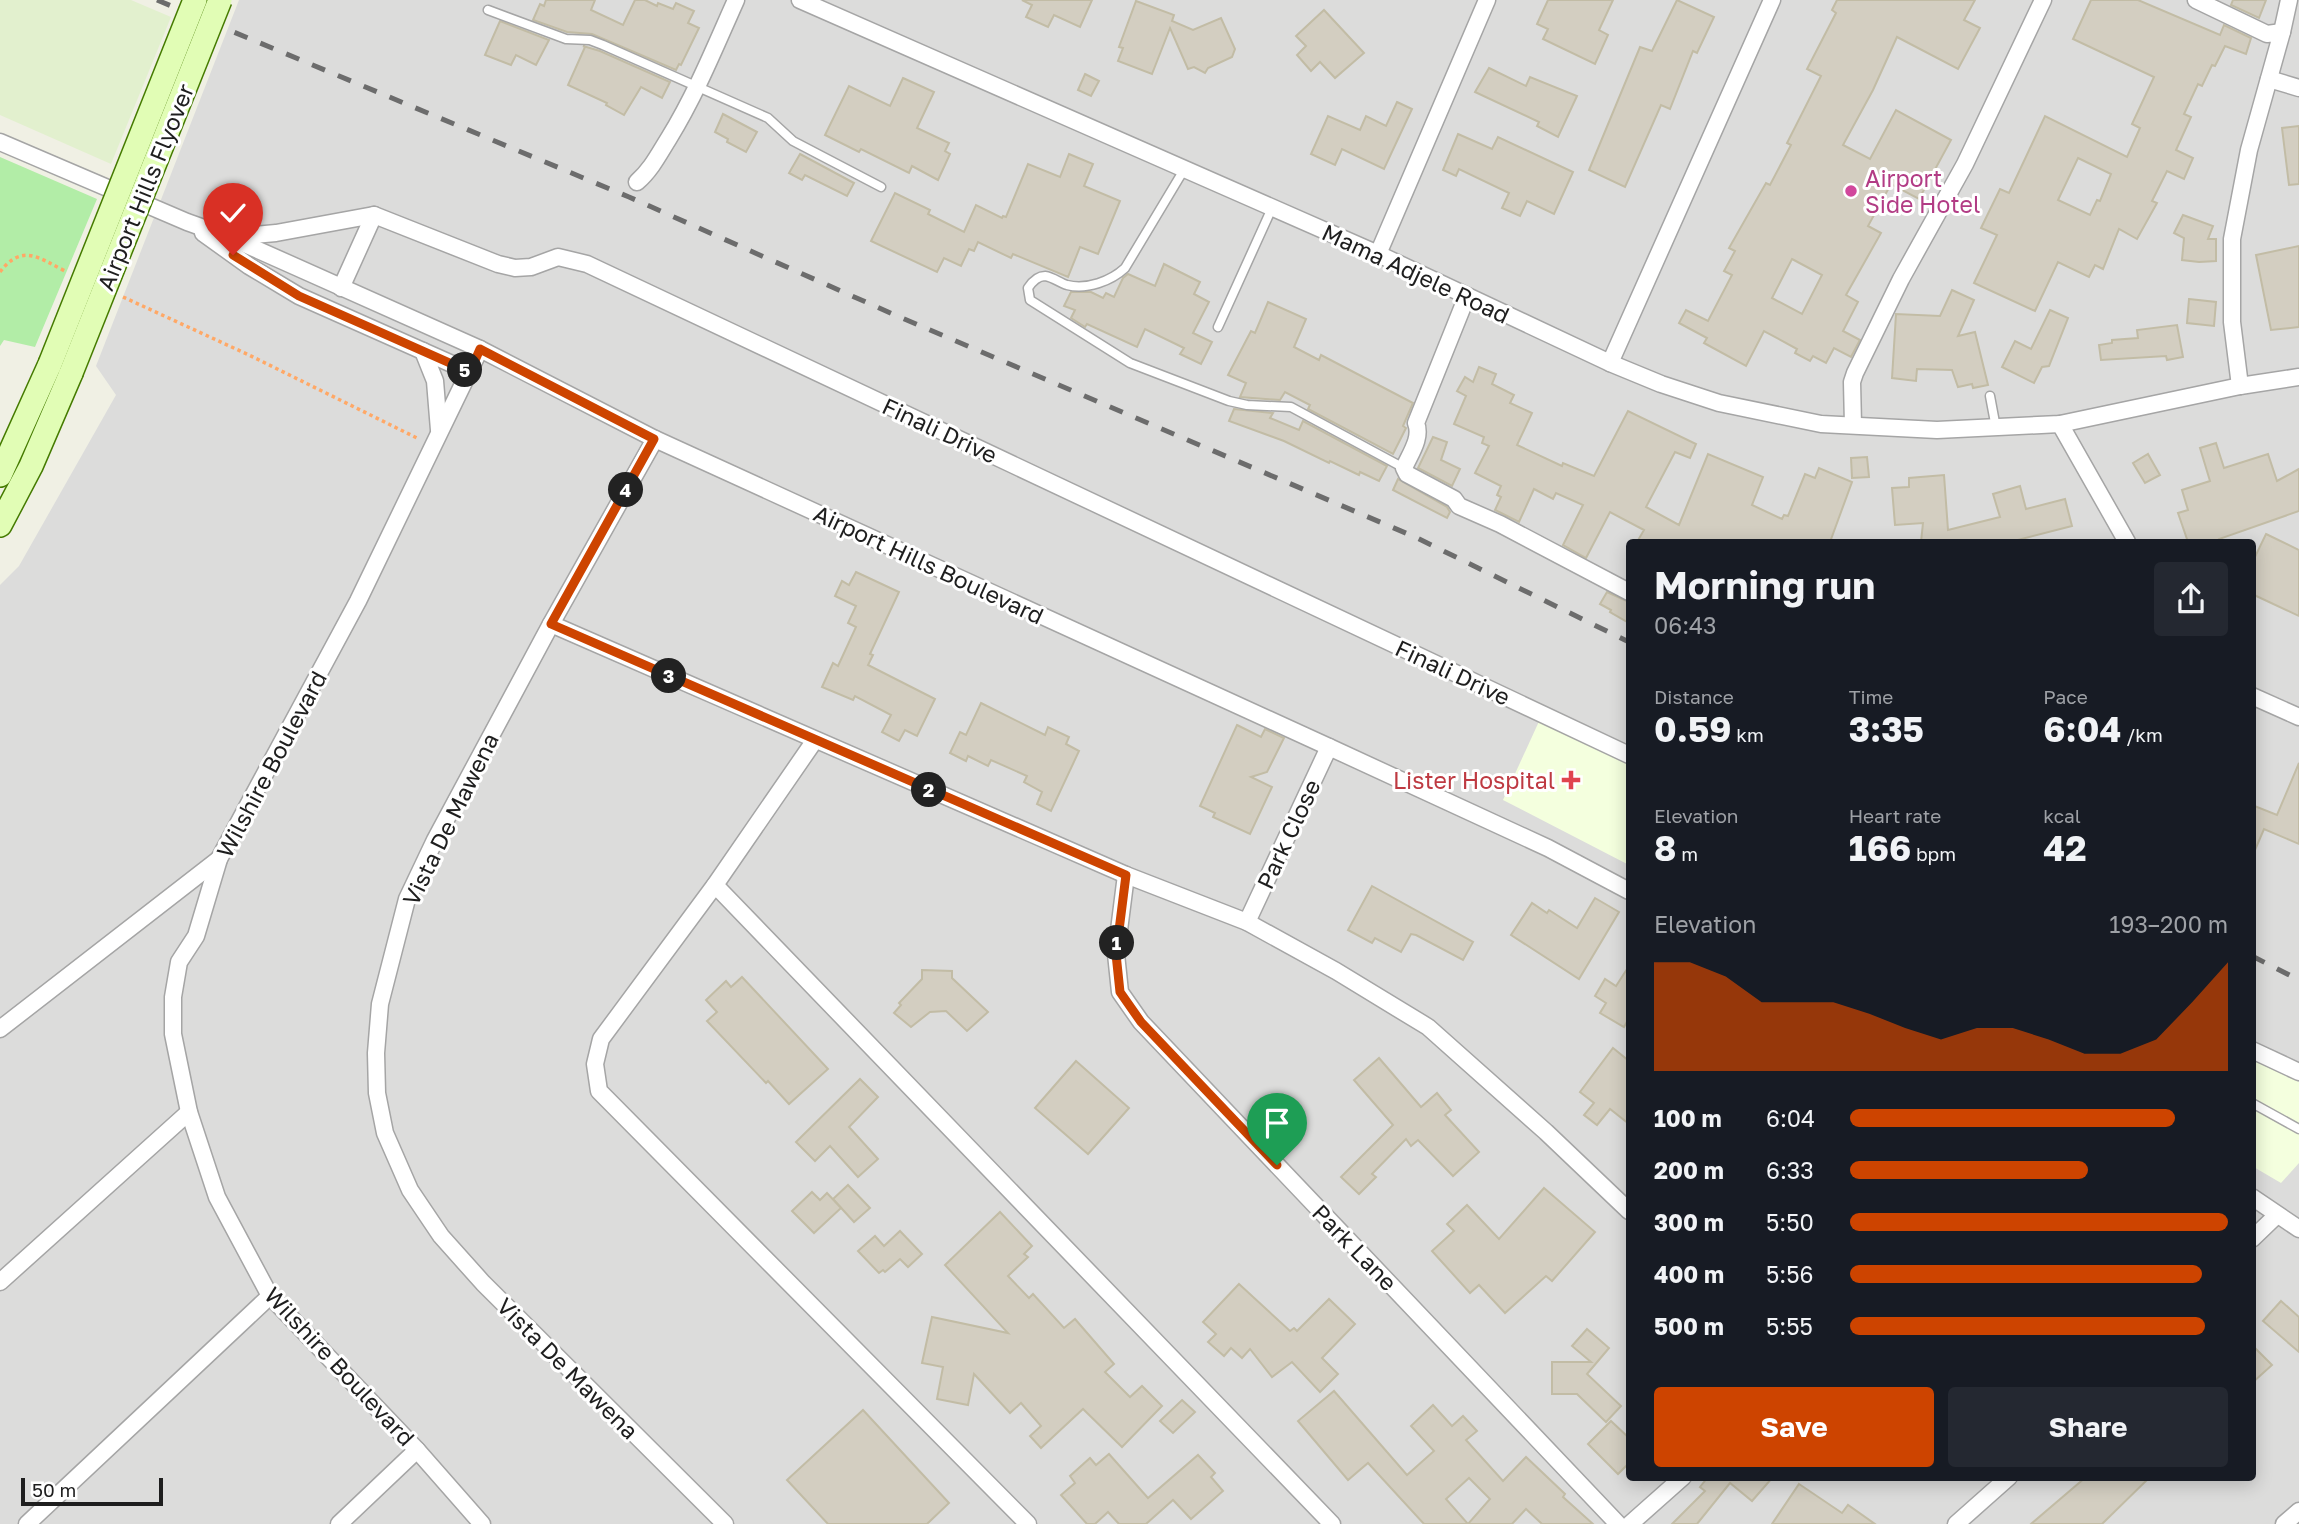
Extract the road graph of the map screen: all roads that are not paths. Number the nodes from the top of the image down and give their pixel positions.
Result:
1 (195, 0) edge
2 (220, 0) edge
3 (736, 0) edge
4 (800, 0) edge
5 (1487, 0) edge
6 (1772, 0) edge
7 (2043, 0) edge
8 (2196, 0) edge
9 (2289, 0) edge
10 (488, 10) dead end
11 (2282, 33) junction
12 (2269, 79) junction
13 (698, 86) junction
14 (2299, 88) edge
15 (0, 142) edge
16 (1185, 169) junction
17 (637, 182) dead end
18 (881, 187) dead end
19 (1272, 208) junction
20 (374, 215) junction
21 (187, 222) junction
22 (229, 237) junction
23 (1378, 254) junction
24 (341, 288) junction
25 (1468, 296) junction
26 (1219, 327) dead end
27 (480, 349) junction
28 (423, 351) junction
29 (1610, 363) junction
30 (60, 369) junction
31 (470, 372) junction
32 (2299, 377) edge
33 (2240, 386) junction
34 (1990, 396) dead end
35 (2060, 424) junction
36 (1853, 425) junction
37 (1996, 428) junction
38 (654, 439) junction
39 (436, 440) junction
40 (1404, 468) junction
41 (0, 475) edge
42 (0, 525) edge
43 (2124, 539) edge
44 (1626, 590) edge
45 (551, 624) junction
46 (2256, 698) edge
47 (2299, 717) edge
48 (815, 740) junction
49 (1329, 747) junction
50 (1626, 754) edge
51 (219, 859) junction
52 (1126, 875) junction
53 (715, 885) junction
54 (1626, 889) edge
55 (1247, 922) junction
56 (0, 1029) edge
57 (2256, 1052) edge
58 (2299, 1072) edge
59 (2256, 1105) edge
60 (189, 1112) junction
61 (2299, 1129) edge
62 (2256, 1200) edge
63 (1626, 1208) edge
64 (2277, 1214) junction
65 (2299, 1229) edge
66 (2256, 1235) edge
67 (0, 1282) edge
68 (270, 1296) junction
69 (417, 1450) junction
70 (1678, 1481) edge
71 (2004, 1481) edge
72 (2299, 1511) edge
73 (27, 1524) edge
74 (339, 1524) edge
75 (482, 1524) edge
76 (725, 1524) edge
77 (1028, 1524) edge
78 (1332, 1524) edge
79 (1618, 1524) edge
80 (1630, 1524) edge
81 (1956, 1524) edge
82 (2284, 1524) edge

1 - 30 main road, Airport Hills Flyover, bridge
2 - 30 main road, Airport Hills Flyover, bridge
3 - 13 street
4 - 16 street, Mama Adjele Road
5 - 23 street
6 - 29 street
7 - 36 street
8 - 11 street
9 - 11 street
10 - 13 lane
11 - 12 street
12 - 14 street
12 - 33 street
13 - 17 street
13 - 18 lane
15 - 21 street
16 - 19 street, Mama Adjele Road
16 - 40 lane
19 - 23 street, Mama Adjele Road
19 - 26 lane
20 - 22 street
20 - 24 street
20 - 50 street, Finali Drive
21 - 22 street, Airport Hills Boulevard
21 - 28 street
22 - 24 street, Airport Hills Boulevard
23 - 25 street, Mama Adjele Road
24 - 27 street, Airport Hills Boulevard
25 - 29 street, Mama Adjele Road
25 - 40 street
27 - 31 street, Wilshire Boulevard
27 - 38 street, Airport Hills Boulevard
28 - 31 street
28 - 39 street
29 - 36 street, Mama Adjele Road
30 - 41 main road
30 - 42 main road
31 - 39 street, Wilshire Boulevard
32 - 33 street, Mama Adjele Road
33 - 35 street, Mama Adjele Road
34 - 37 lane
35 - 37 street, Mama Adjele Road
35 - 43 street
36 - 37 street, Mama Adjele Road
38 - 45 street, Vista De Mawena
38 - 49 street, Airport Hills Boulevard
39 - 51 street, Wilshire Boulevard
40 - 44 street
45 - 48 street
45 - 76 street, Vista De Mawena
46 - 47 street
48 - 52 street
48 - 53 street
49 - 54 street, Airport Hills Boulevard
49 - 55 street, Park Close
51 - 56 street
51 - 60 street, Wilshire Boulevard
52 - 55 street
52 - 79 street, Park Lane
53 - 77 street
53 - 78 street
55 - 63 street
57 - 58 street
59 - 61 lane
60 - 67 street
60 - 68 street, Wilshire Boulevard
62 - 64 street
64 - 65 street
64 - 66 street
68 - 69 street, Wilshire Boulevard
68 - 73 street
69 - 74 street
69 - 75 street, Wilshire Boulevard
70 - 80 street
71 - 81 street
72 - 82 street

